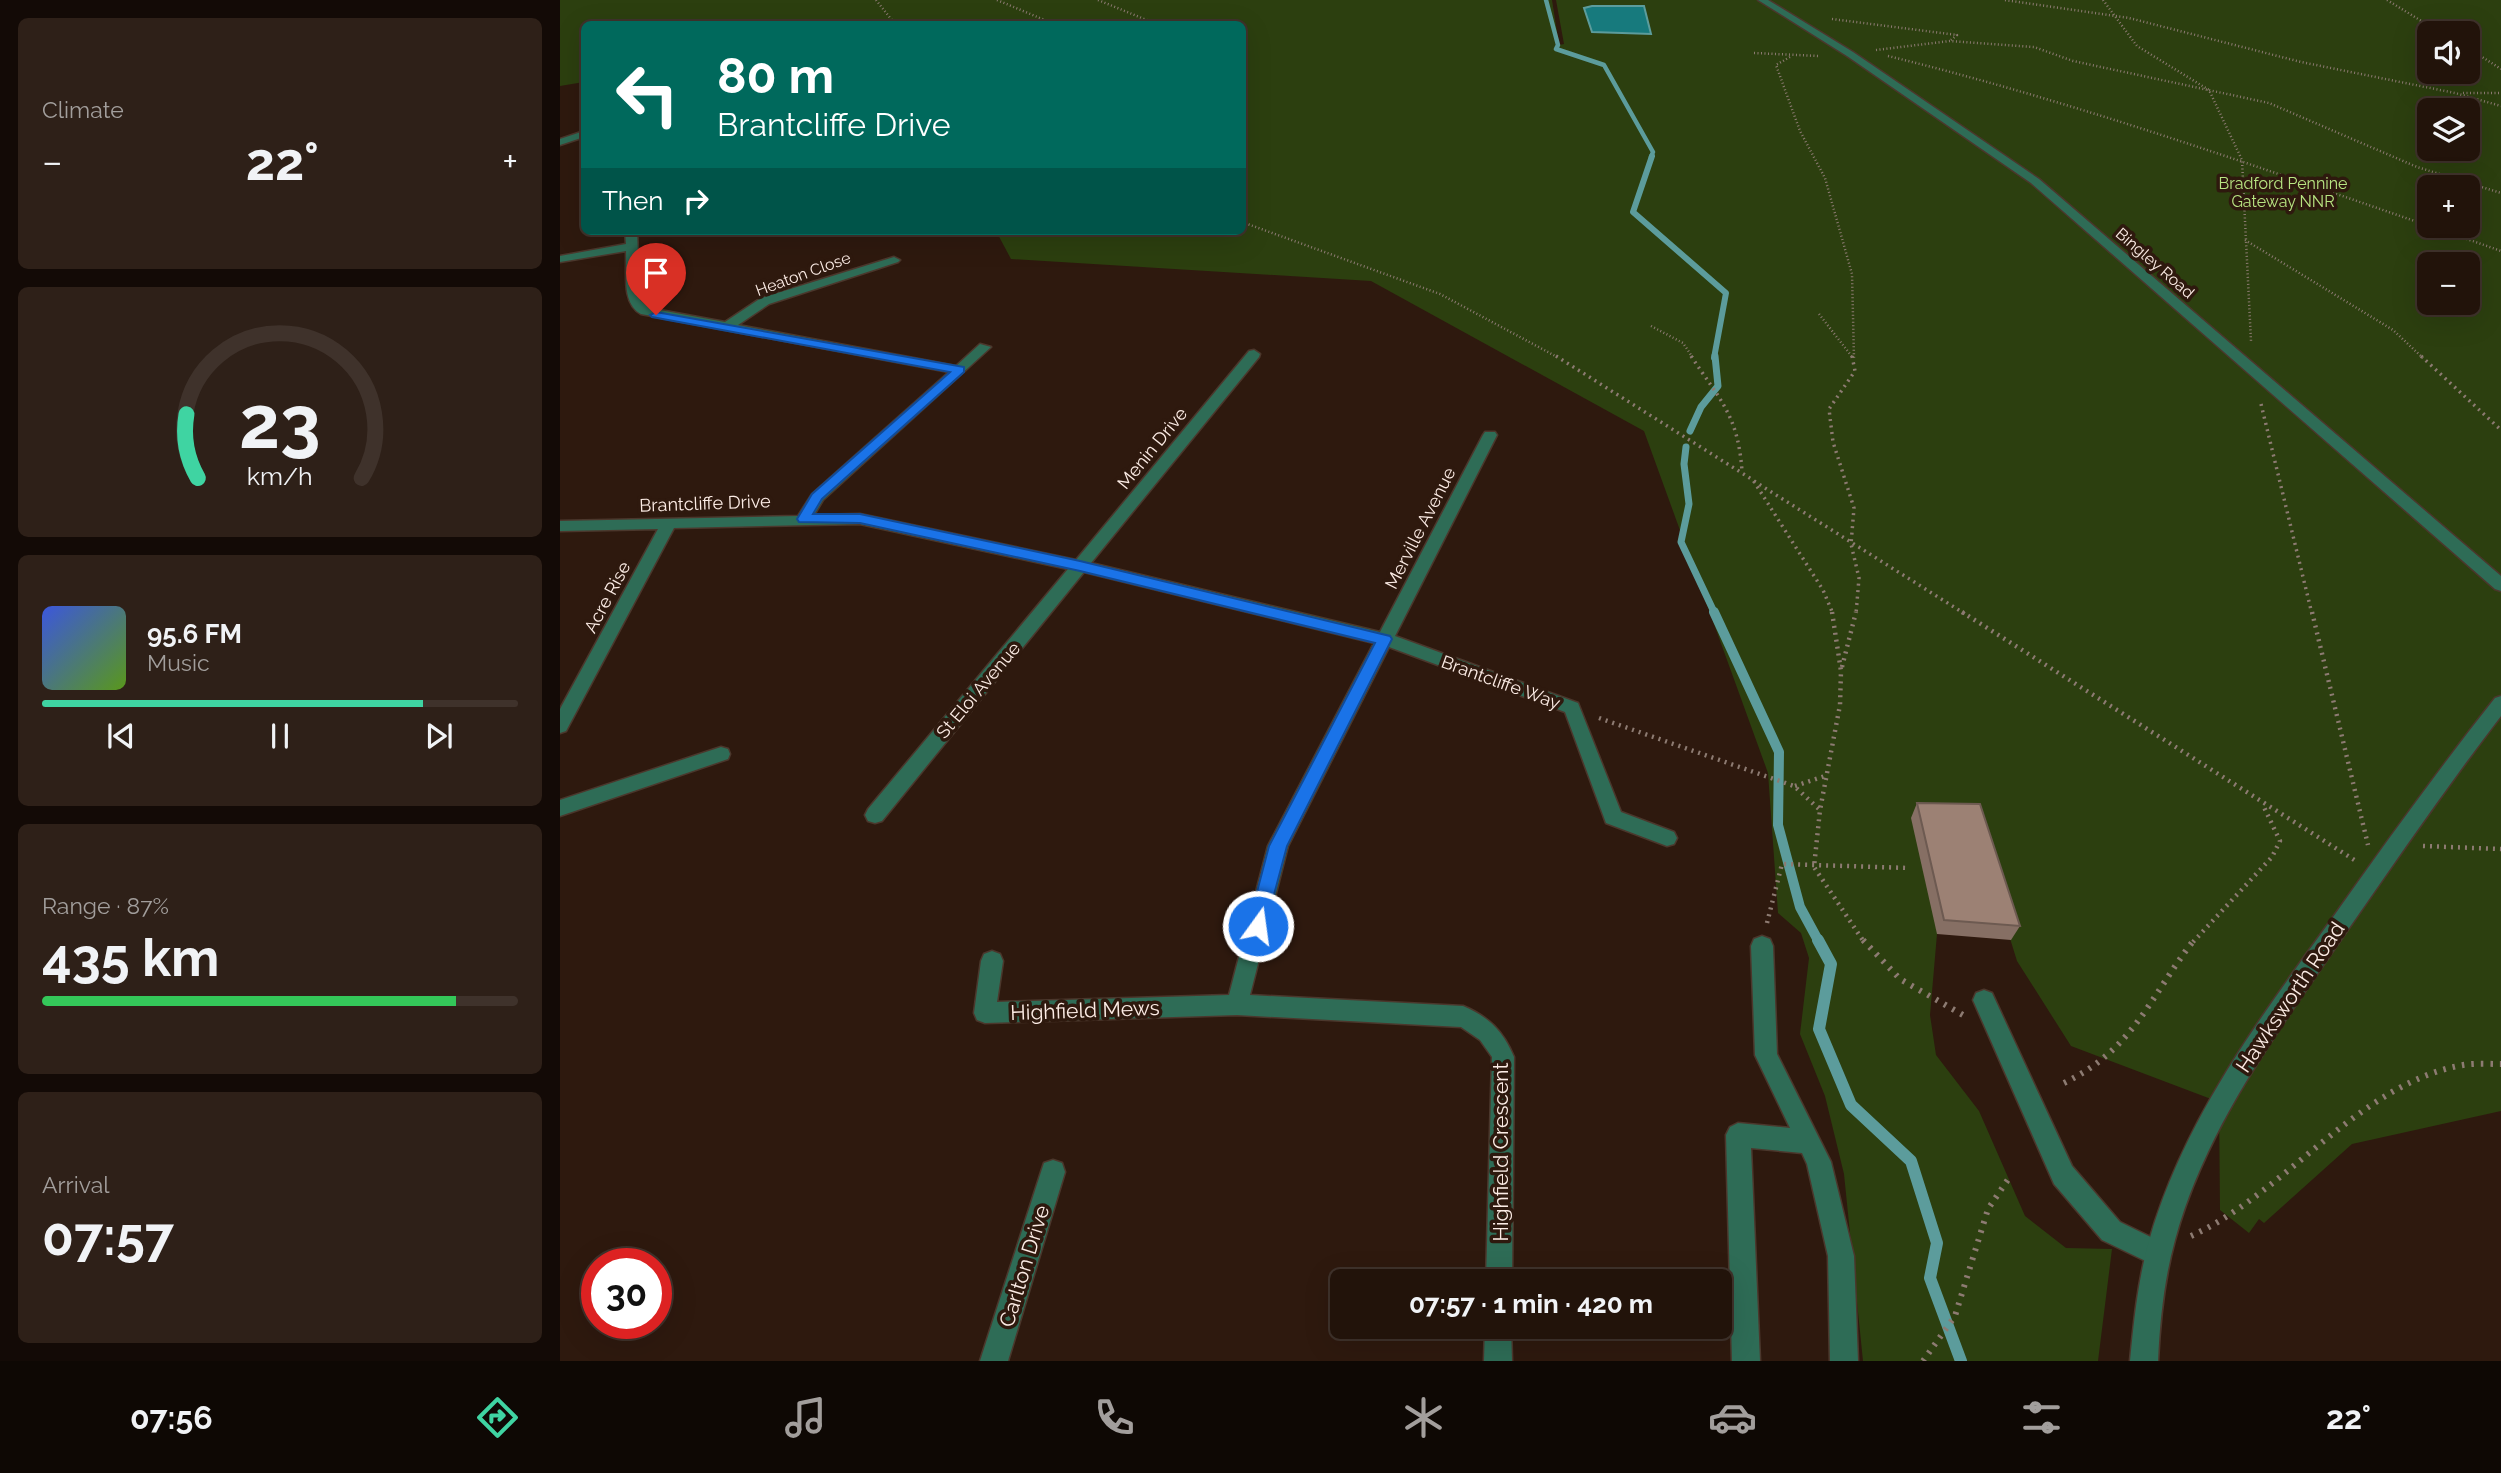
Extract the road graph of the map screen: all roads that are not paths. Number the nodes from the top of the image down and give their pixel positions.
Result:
1 (1762, 0) edge
2 (581, 135) edge
3 (560, 142) edge
4 (631, 235) edge
5 (630, 247) junction
6 (560, 259) edge
7 (894, 260) dead end
8 (727, 327) junction
9 (985, 347) dead end
10 (1254, 354) dead end
11 (960, 370) junction
12 (1490, 435) dead end
13 (804, 519) junction
14 (669, 523) junction
15 (560, 526) edge
16 (1080, 566) junction
17 (2501, 585) edge
18 (1384, 639) junction
19 (2501, 703) edge
20 (560, 726) edge
21 (721, 754) dead end
22 (560, 808) edge
23 (875, 815) dead end
24 (1667, 838) dead end
25 (1762, 946) road end
26 (992, 961) dead end
27 (1984, 1000) dead end
28 (1237, 1005) junction
29 (1809, 1142) junction
30 (1054, 1172) dead end
31 (2156, 1253) junction
32 (1499, 1269) edge
33 (1498, 1339) edge
34 (994, 1361) edge
35 (1498, 1361) edge
36 (1746, 1361) edge
37 (1844, 1361) edge
38 (2144, 1361) edge

1 - 17 street, Bingley Road
2 - 3 street
4 - 5 street
5 - 6 street
5 - 8 street
7 - 8 street, Heaton Close
8 - 11 street
9 - 11 street
10 - 16 street, Menin Drive
11 - 13 street
12 - 18 street, Merville Avenue
13 - 14 street, Brantcliffe Drive
13 - 16 street, Brantcliffe Drive
14 - 15 street, Brantcliffe Drive
14 - 20 street, Acre Rise
16 - 18 street, Brantcliffe Drive
16 - 23 street, St Eloi Avenue
18 - 24 street, Brantcliffe Way
18 - 28 street, Merville Avenue
19 - 31 street, Hawksworth Road
21 - 22 street
25 - 29 street
26 - 28 street, Highfield Mews
27 - 31 street
28 - 32 street, Highfield Crescent
29 - 36 street
29 - 37 street
30 - 34 street, Carlton Drive
31 - 38 street, Hawksworth Road
33 - 35 street

